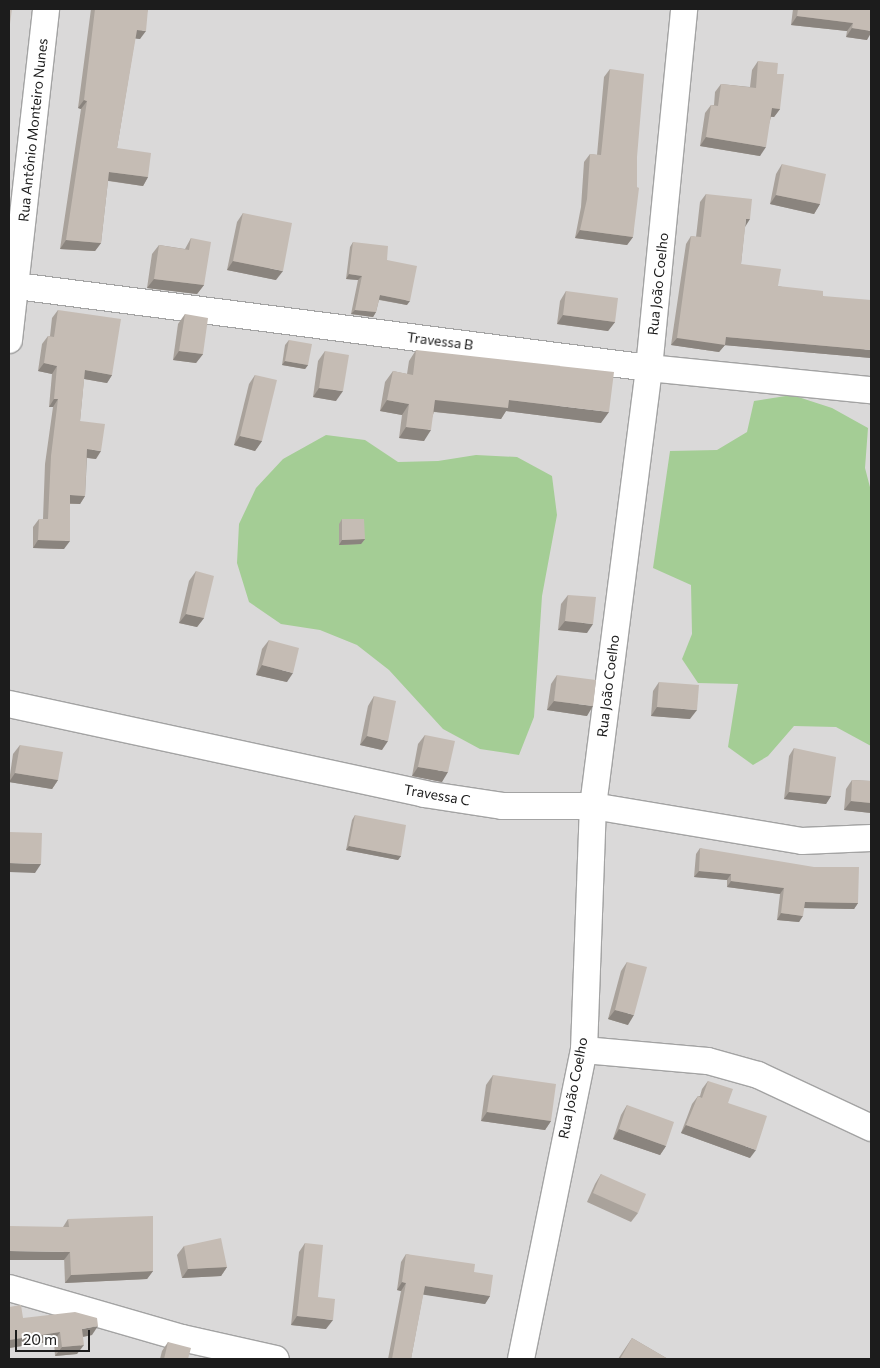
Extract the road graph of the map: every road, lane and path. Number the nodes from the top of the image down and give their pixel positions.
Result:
1 (46, 9) edge
2 (684, 9) edge
3 (13, 285) edge
4 (9, 340) edge
5 (649, 368) junction
6 (871, 390) edge
7 (9, 704) edge
8 (593, 806) junction
9 (871, 838) edge
10 (584, 1050) junction
11 (871, 1128) edge
12 (9, 1288) edge
13 (276, 1359) edge
14 (521, 1359) edge

1 - 3 street, Rua Antônio Monteiro Nunes
2 - 5 street, Rua João Coelho
3 - 4 street, Rua Antônio Monteiro Nunes
3 - 5 street, Travessa B
5 - 6 street, Travessa B
5 - 8 street, Rua João Coelho
7 - 8 street, Travessa C
8 - 9 street, Travessa C
8 - 10 street, Rua João Coelho
10 - 11 street
10 - 14 street, Rua João Coelho
12 - 13 street

